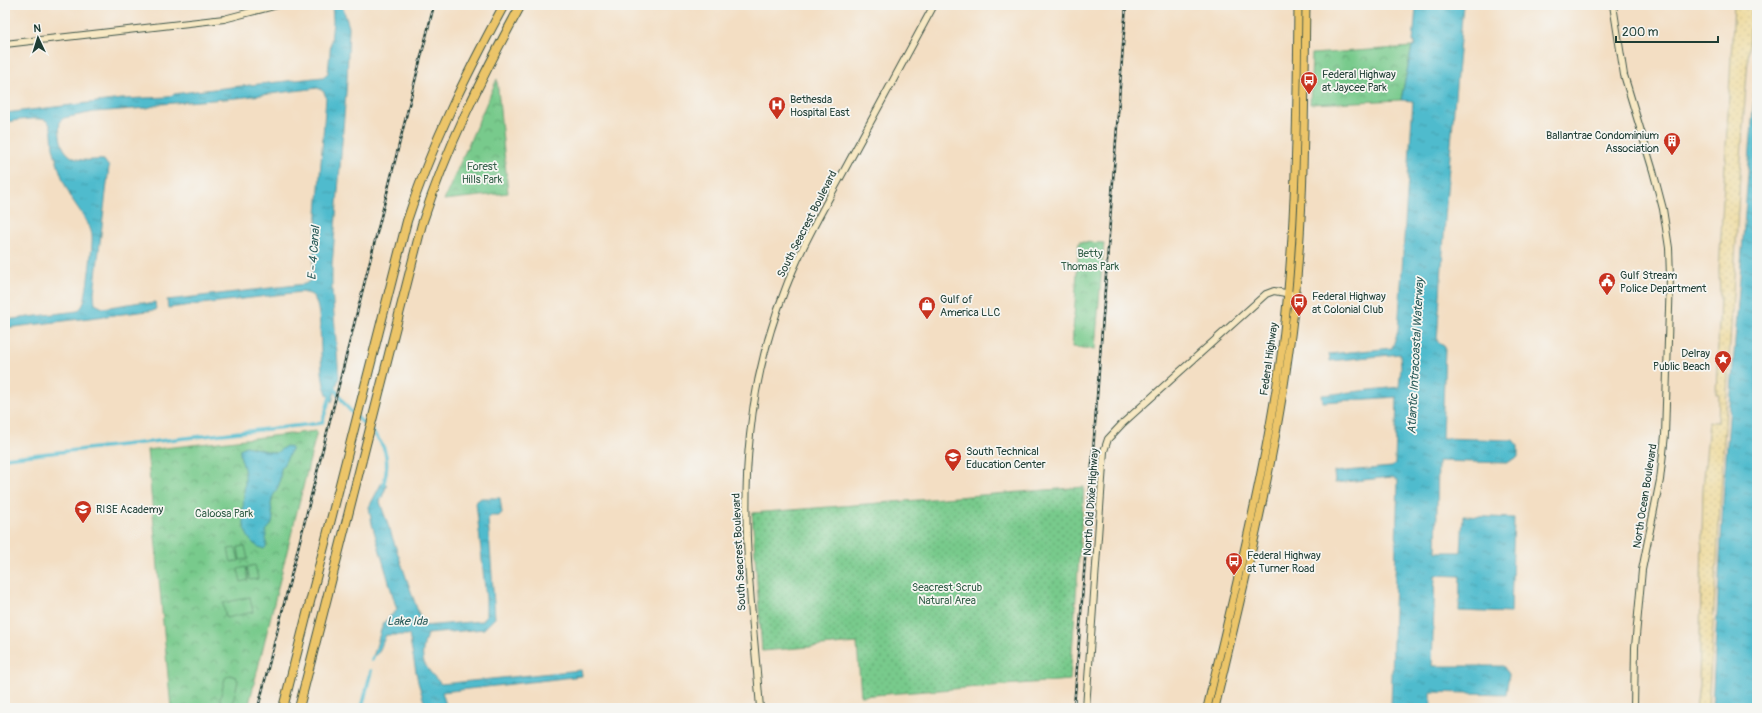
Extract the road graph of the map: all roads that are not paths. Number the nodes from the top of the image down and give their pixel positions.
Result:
1 (278, 5) edge
2 (504, 5) edge
3 (521, 5) edge
4 (934, 5) edge
5 (1298, 5) edge
6 (1306, 5) edge
7 (1613, 5) edge
8 (1298, 27) junction
9 (5, 44) edge
10 (1297, 65) junction
11 (1305, 65) junction
12 (1304, 99) junction
13 (1288, 294) junction
14 (1296, 294) junction
15 (1279, 366) junction
16 (1285, 379) junction
17 (1277, 383) junction
18 (1282, 397) junction
19 (1224, 635) junction
20 (1219, 692) junction
21 (284, 708) edge
22 (299, 708) edge
23 (760, 708) edge
24 (1086, 708) edge
25 (1208, 708) edge
26 (1215, 708) edge
27 (1634, 708) edge

1 - 9 street
2 - 21 highway
3 - 22 highway
4 - 23 street, South Seacrest Boulevard
5 - 8 main road, Federal Highway
6 - 11 main road, Federal Highway
7 - 27 street, North Ocean Boulevard
8 - 10 main road, Federal Highway
8 - 11 main road
10 - 12 main road
10 - 13 main road, Federal Highway
11 - 12 main road, Federal Highway
12 - 14 main road, Federal Highway
13 - 14 street, North Old Dixie Highway
13 - 15 main road, Federal Highway
13 - 24 street, North Old Dixie Highway
14 - 16 main road, Federal Highway
15 - 16 main road
15 - 17 main road, Federal Highway
16 - 18 main road, Federal Highway
17 - 18 main road
17 - 19 main road, Federal Highway
18 - 20 main road, Federal Highway
19 - 20 main road
19 - 25 main road, Federal Highway
20 - 26 main road, Federal Highway

